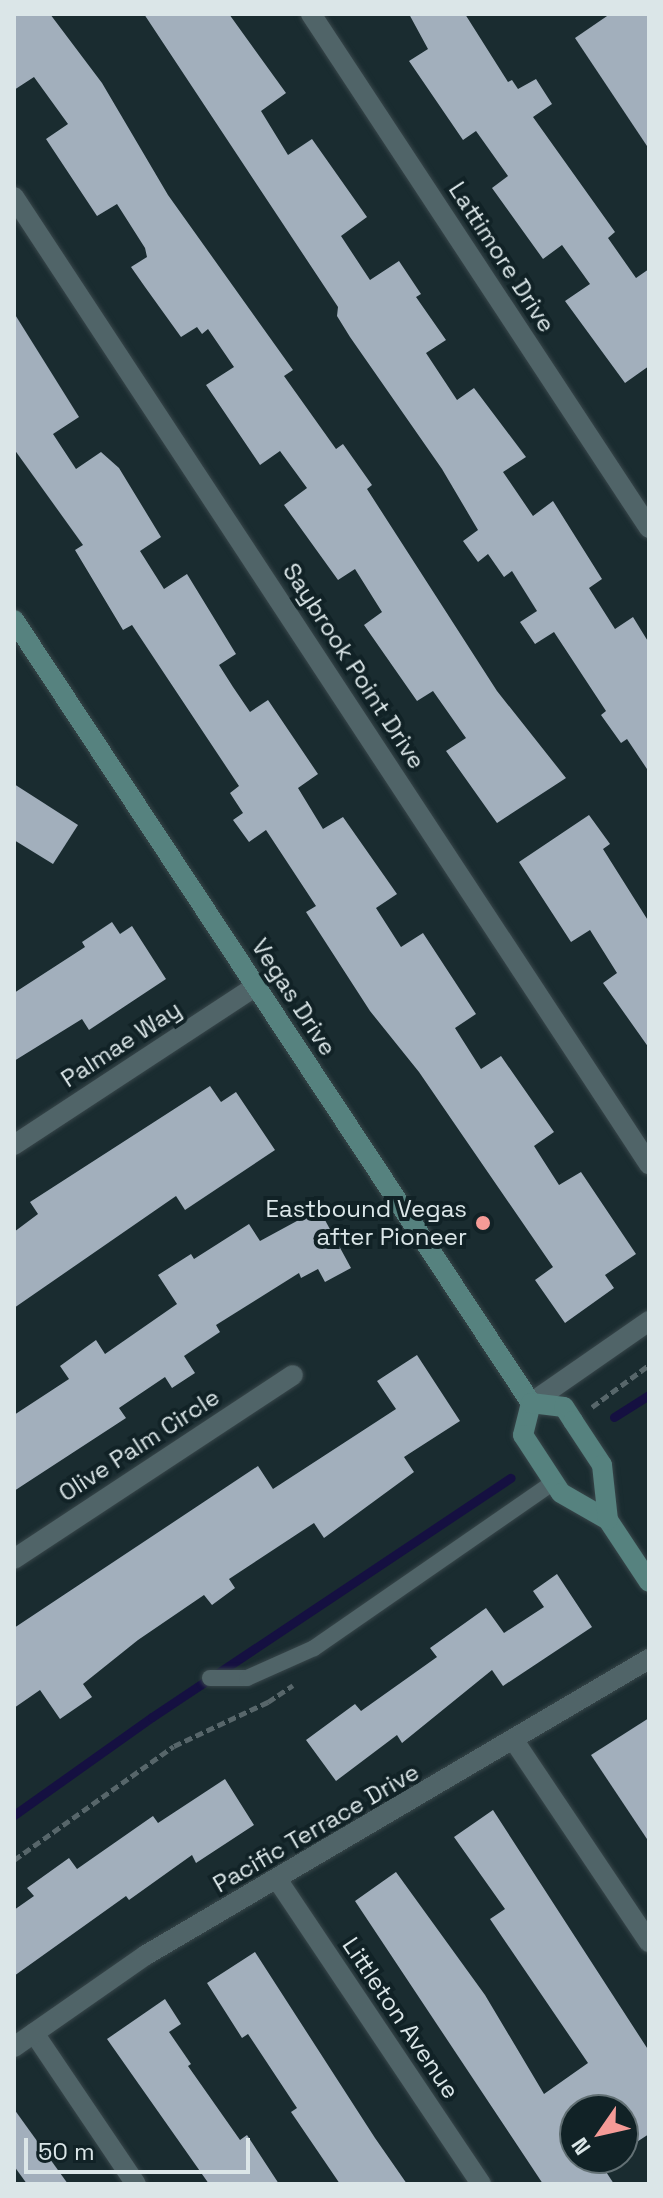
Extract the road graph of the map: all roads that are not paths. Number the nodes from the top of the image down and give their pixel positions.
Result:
1 (311, 14) edge
2 (14, 197) edge
3 (649, 528) edge
4 (14, 620) edge
5 (256, 986) junction
6 (14, 1145) edge
7 (649, 1164) edge
8 (649, 1321) edge
9 (293, 1375) dead end
10 (531, 1403) junction
11 (554, 1482) junction
12 (608, 1520) junction
13 (14, 1559) edge
14 (649, 1582) edge
15 (649, 1659) edge
16 (210, 1678) dead end
17 (515, 1742) junction
18 (279, 1882) junction
19 (649, 1942) edge
20 (34, 2033) junction
21 (14, 2047) edge
22 (136, 2184) edge
23 (481, 2184) edge

1 - 3 street, Lattimore Drive
2 - 7 street, Saybrook Point Drive
4 - 5 main road, Vegas Drive
5 - 6 street, Palmae Way
5 - 10 main road, Vegas Drive
8 - 10 street
9 - 13 street, Olive Palm Circle
10 - 11 main road
10 - 12 main road
11 - 12 main road
11 - 16 lane
12 - 14 main road
15 - 17 street, Pacific Terrace Drive
17 - 18 street, Pacific Terrace Drive
17 - 19 street
18 - 20 street, Pacific Terrace Drive
18 - 23 street, Littleton Avenue
20 - 21 street, Pacific Terrace Drive
20 - 22 street

